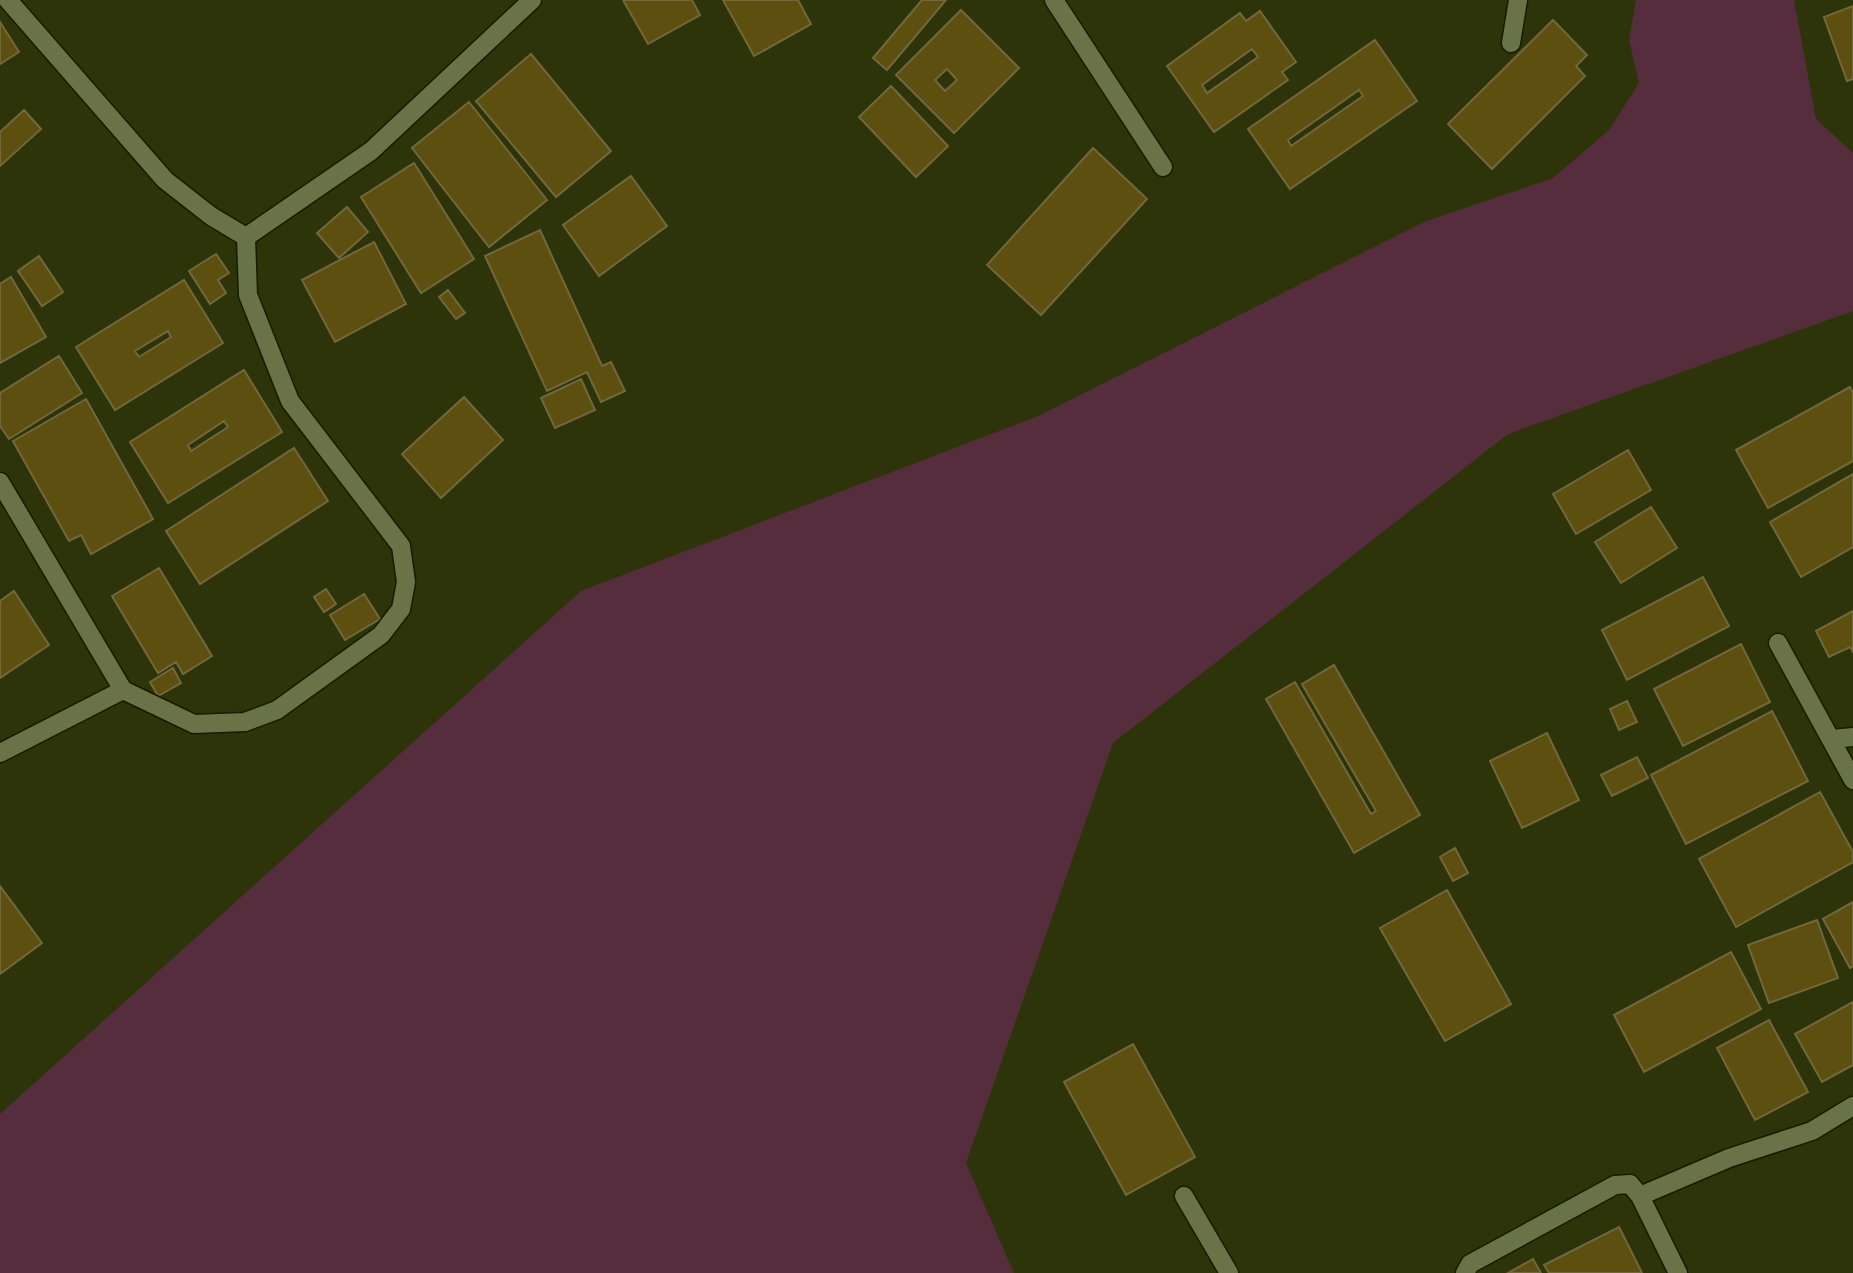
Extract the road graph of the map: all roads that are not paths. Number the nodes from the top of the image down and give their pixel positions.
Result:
1 (8, 0) edge
2 (532, 0) edge
3 (1054, 0) edge
4 (1518, 0) edge
5 (1511, 43) dead end
6 (1163, 167) dead end
7 (246, 237) junction
8 (0, 482) edge
9 (1778, 643) dead end
10 (124, 690) junction
11 (1853, 737) edge
12 (1832, 738) junction
13 (0, 753) edge
14 (1853, 780) edge
15 (1853, 1106) edge
16 (1184, 1196) dead end
17 (1640, 1196) junction
18 (1229, 1273) edge
19 (1465, 1273) edge
20 (1678, 1273) edge

1 - 7 street
2 - 7 street
3 - 6 street
4 - 5 street
7 - 10 street
8 - 10 street
9 - 12 street
10 - 13 street
11 - 12 street
12 - 14 street
15 - 17 street
16 - 18 street
17 - 19 street
17 - 20 street

